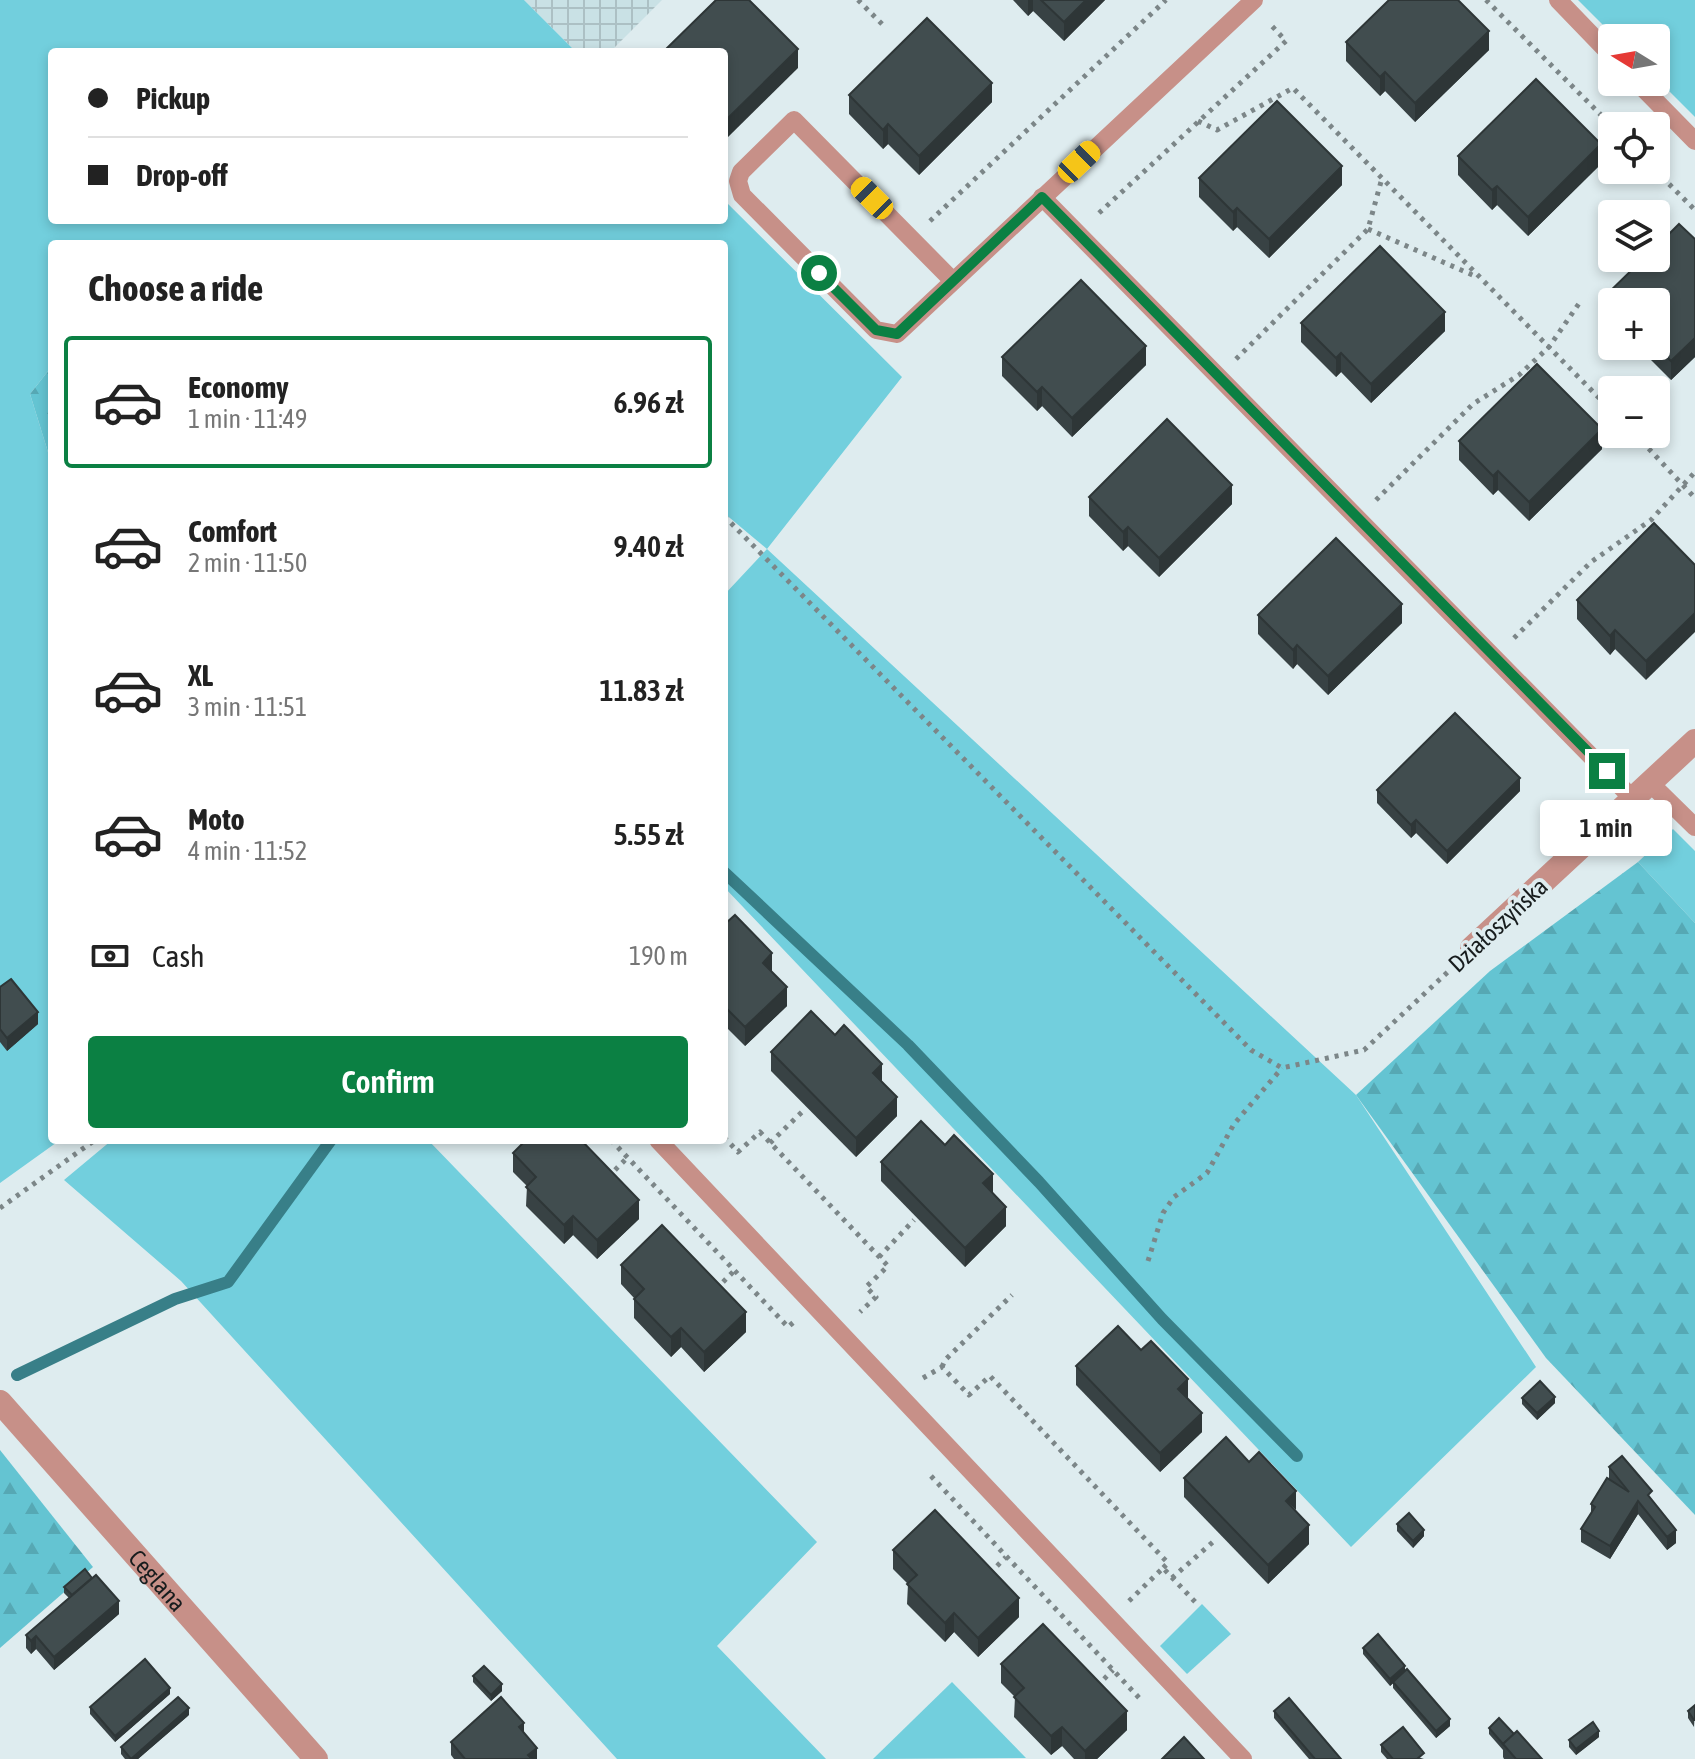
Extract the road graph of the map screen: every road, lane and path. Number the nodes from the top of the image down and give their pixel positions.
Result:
1 (858, 0) edge
2 (1166, 0) edge
3 (1486, 0) edge
4 (1558, 0) edge
5 (1252, 1) edge
6 (885, 27) dead end
7 (1598, 41) edge
8 (1651, 96) edge
9 (1598, 112) edge
10 (1198, 121) junction
11 (1695, 141) edge
12 (1382, 177) junction
13 (1669, 184) edge
14 (1042, 197) junction
15 (1695, 210) edge
16 (1368, 229) junction
17 (1077, 233) junction
18 (912, 238) junction
19 (1482, 279) junction
20 (953, 281) junction
21 (1580, 302) dead end
22 (1549, 347) junction
23 (1219, 376) junction
24 (1598, 397) edge
25 (1649, 448) edge
26 (1695, 472) edge
27 (1684, 482) junction
28 (1695, 498) edge
29 (1357, 518) junction
30 (728, 520) edge
31 (1495, 657) junction
32 (1695, 741) edge
33 (1642, 791) junction
34 (1695, 827) edge
35 (1472, 948) joint
36 (1282, 1068) junction
37 (804, 1110) edge
38 (728, 1141) edge
39 (770, 1143) junction
40 (89, 1144) edge
41 (662, 1144) edge
42 (627, 1158) dead end
43 (604, 1180) edge
44 (0, 1208) edge
45 (914, 1220) edge
46 (879, 1257) junction
47 (1148, 1261) dead end
48 (734, 1271) dead end
49 (712, 1292) edge
50 (1012, 1295) dead end
51 (838, 1331) junction
52 (942, 1367) junction
53 (901, 1397) junction
54 (0, 1402) edge
55 (931, 1476) dead end
56 (1214, 1541) edge
57 (1006, 1557) junction
58 (1163, 1568) junction
59 (986, 1577) edge
60 (1172, 1578) junction
61 (1199, 1606) dead end
62 (1111, 1618) junction
63 (1113, 1670) junction
64 (1094, 1689) edge
65 (1143, 1702) dead end
66 (316, 1759) edge
67 (1243, 1759) edge

1 - 6 path
2 - 18 path
3 - 9 path
4 - 7 lane
5 - 10 path
5 - 14 lane
8 - 11 lane
10 - 12 path
10 - 17 path
12 - 16 path
12 - 19 path
13 - 15 path
14 - 17 lane
14 - 20 lane
16 - 19 path
16 - 23 path
17 - 23 lane
18 - 20 lane
18 - 20 lane
19 - 22 path
21 - 22 path
22 - 24 path
22 - 29 path
23 - 29 lane
25 - 27 path
26 - 27 path
27 - 28 path
27 - 31 path
29 - 31 lane
30 - 36 path
31 - 33 lane
32 - 33 street, Działoszyńska
33 - 34 lane
33 - 35 street, Działoszyńska
35 - 36 path, Działoszyńska
36 - 47 path
37 - 39 path
38 - 39 path
39 - 46 path
40 - 44 path
41 - 51 lane
42 - 43 path
45 - 46 path
46 - 51 path
48 - 49 path
50 - 52 path
51 - 53 lane
52 - 53 path
52 - 58 path
53 - 62 lane
54 - 66 street, Ceglana
55 - 57 path
56 - 60 path
57 - 59 path
57 - 63 path
58 - 60 path
58 - 62 path
60 - 61 path
62 - 67 lane
63 - 64 path
63 - 65 path

